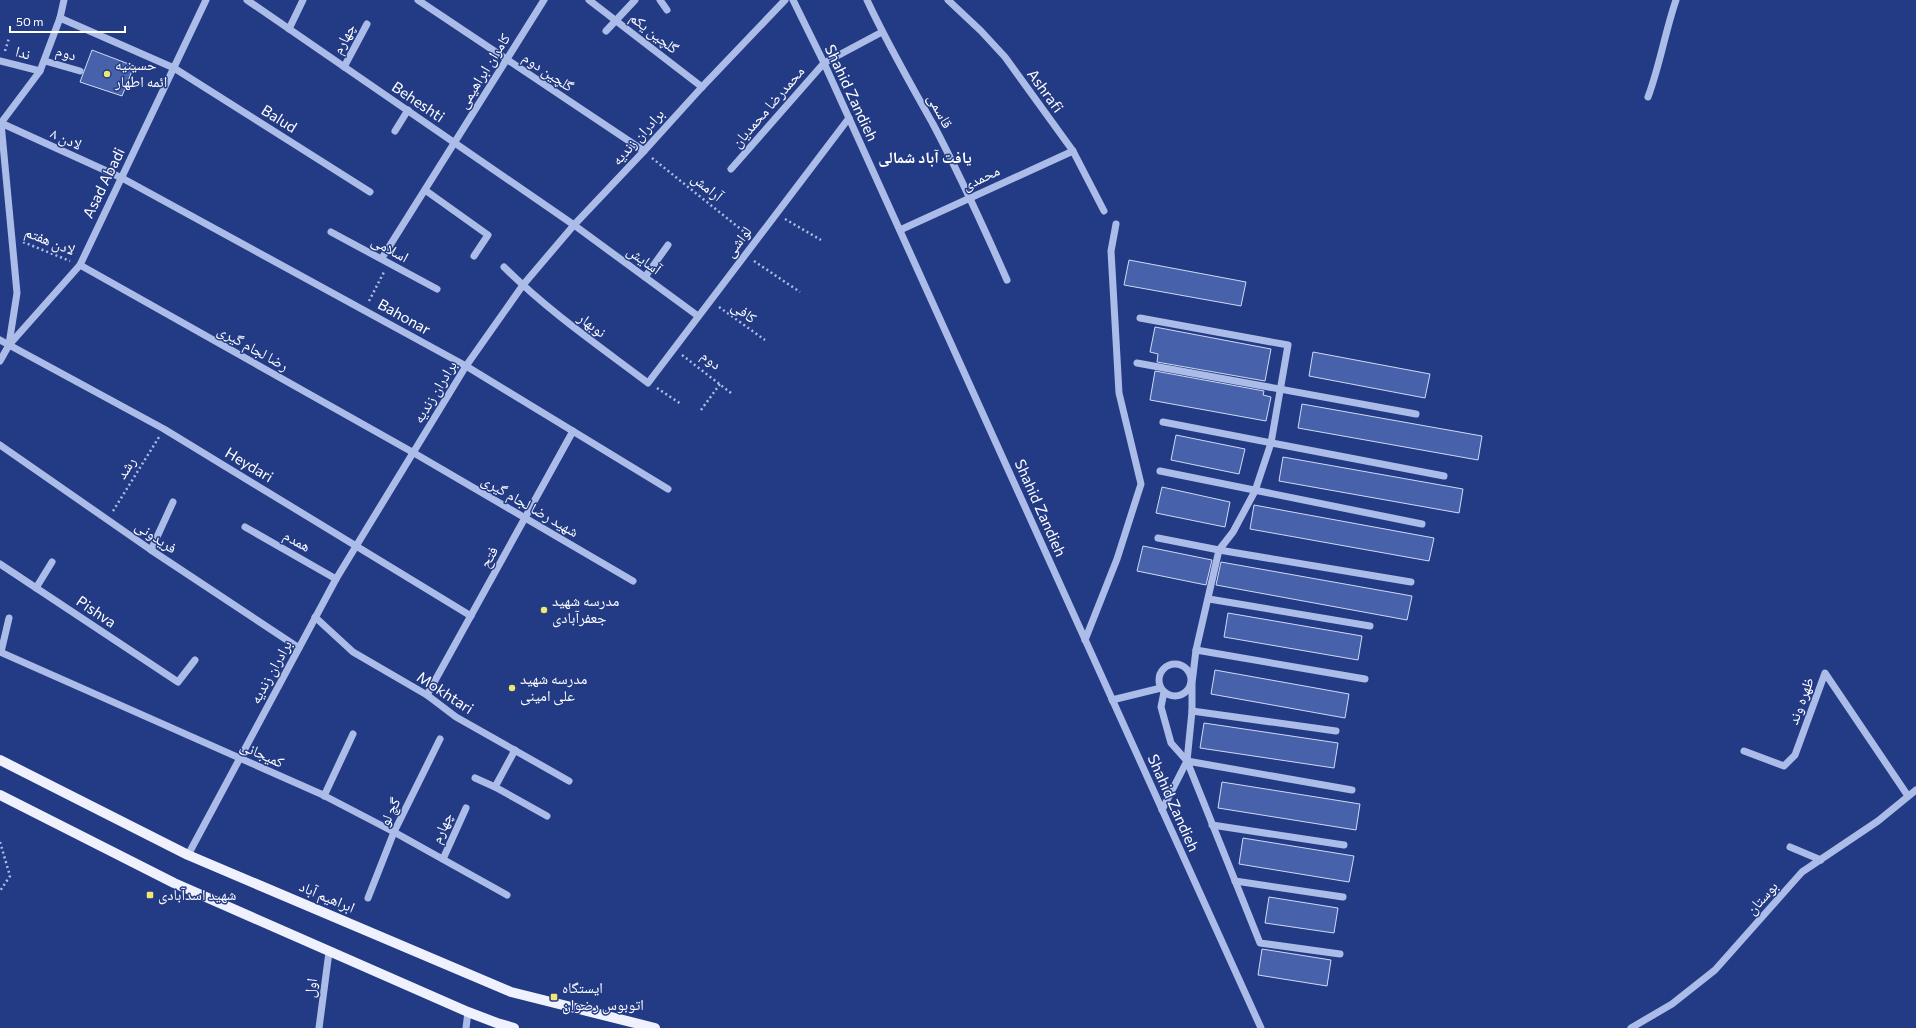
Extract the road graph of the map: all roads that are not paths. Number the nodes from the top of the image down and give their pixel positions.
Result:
1 (64, 0) edge
2 (206, 0) edge
3 (247, 0) edge
4 (304, 0) edge
5 (418, 0) edge
6 (544, 0) edge
7 (589, 0) edge
8 (635, 0) edge
9 (660, 0) edge
10 (785, 0) edge
11 (793, 0) edge
12 (867, 0) edge
13 (948, 0) edge
14 (1676, 0) edge
15 (668, 10) dead end
16 (60, 18) junction
17 (616, 20) junction
18 (367, 24) dead end
19 (289, 29) junction
20 (606, 31) dead end
21 (882, 32) junction
22 (45, 60) junction
23 (506, 60) junction
24 (0, 61) edge
25 (824, 63) junction
26 (344, 67) junction
27 (174, 68) junction
28 (40, 71) junction
29 (80, 71) dead end
30 (702, 87) junction
31 (1648, 97) dead end
32 (408, 110) junction
33 (849, 118) junction
34 (1, 123) edge
35 (395, 131) dead end
36 (454, 142) junction
37 (644, 151) junction
38 (1073, 151) junction
39 (2, 160) edge
40 (731, 169) dead end
41 (122, 178) junction
42 (424, 190) junction
43 (370, 192) dead end
44 (970, 197) junction
45 (1104, 211) dead end
46 (1116, 224) dead end
47 (574, 225) junction
48 (900, 230) junction
49 (331, 232) dead end
50 (668, 245) dead end
51 (474, 256) dead end
52 (382, 258) junction
53 (80, 265) junction
54 (504, 267) dead end
55 (645, 277) junction
56 (1007, 280) dead end
57 (523, 286) junction
58 (436, 289) dead end
59 (698, 316) junction
60 (1140, 318) dead end
61 (0, 340) edge
62 (9, 345) junction
63 (0, 361) edge
64 (1137, 363) dead end
65 (466, 366) junction
66 (648, 383) joint
67 (1282, 390) junction
68 (1416, 414) dead end
69 (1163, 422) dead end
70 (573, 431) junction
71 (1271, 443) junction
72 (0, 445) edge
73 (414, 453) junction
74 (1160, 472) dead end
75 (1444, 476) dead end
76 (668, 489) dead end
77 (1255, 490) junction
78 (173, 502) dead end
79 (525, 518) junction
80 (1422, 524) dead end
81 (245, 527) dead end
82 (1158, 538) dead end
83 (356, 546) junction
84 (151, 550) junction
85 (1219, 550) junction
86 (52, 562) dead end
87 (0, 564) edge
88 (336, 579) junction
89 (632, 581) dead end
90 (1411, 582) dead end
91 (36, 588) junction
92 (1209, 599) junction
93 (471, 616) junction
94 (315, 617) junction
95 (9, 618) dead end
96 (1370, 626) dead end
97 (1085, 640) junction
98 (299, 648) junction
99 (1196, 650) junction
100 (0, 652) edge
101 (195, 660) dead end
102 (1365, 679) dead end
103 (1192, 683) junction
104 (1162, 690) junction
105 (427, 695) junction
106 (1112, 700) junction
107 (1192, 711) junction
108 (1336, 731) dead end
109 (353, 734) dead end
110 (440, 739) dead end
111 (514, 750) junction
112 (1744, 751) dead end
113 (239, 758) junction
114 (0, 760) edge
115 (1187, 761) junction
116 (476, 778) dead end
117 (569, 780) dead end
118 (495, 787) junction
119 (1352, 790) dead end
120 (1916, 790) edge
121 (0, 795) edge
122 (324, 796) junction
123 (1908, 796) junction
124 (466, 808) dead end
125 (1162, 810) junction
126 (547, 816) dead end
127 (1212, 825) junction
128 (394, 832) junction
129 (1344, 845) dead end
130 (1790, 846) dead end
131 (188, 855) junction
132 (443, 859) junction
133 (1821, 860) junction
134 (1235, 881) junction
135 (507, 895) dead end
136 (1343, 897) dead end
137 (368, 898) dead end
138 (330, 952) junction
139 (1340, 954) dead end
140 (468, 1012) junction
141 (496, 1026) edge
142 (319, 1028) edge
143 (466, 1028) edge
144 (514, 1028) edge
145 (655, 1028) edge
146 (1261, 1028) edge
147 (1631, 1028) edge

1 - 16 street
2 - 27 street, Asad Abadi
3 - 19 street, Beheshti
4 - 19 street
5 - 23 street, گلچین دوم
6 - 23 street, کامران ابراهیمی
7 - 17 street, گلچین یکم
8 - 17 street
9 - 15 street
10 - 30 street, برادران زندیه
11 - 25 street, Shahid Zandieh
12 - 21 street, قاسمی
13 - 38 street, Ashrafi
14 - 31 street
16 - 22 street
16 - 27 street, Balud
17 - 20 street
17 - 30 street, گلچین یکم
18 - 26 street, چهارم
19 - 26 street, Beheshti
21 - 25 street
21 - 44 street, قاسمی
22 - 28 street
22 - 29 street, دوم
23 - 36 street, کامران ابراهیمی
23 - 37 street, گلچین دوم
24 - 28 street, ندا
25 - 33 street, Shahid Zandieh
25 - 40 street, محمدرضا محمدیان
26 - 32 street, Beheshti
27 - 41 street, Asad Abadi
27 - 43 street, Balud
28 - 34 street
30 - 37 street, برادران زندیه
32 - 35 street
32 - 36 street, Beheshti
33 - 48 street, Shahid Zandieh
33 - 59 street, لواشی
34 - 39 street
34 - 41 street, لادن ۸
36 - 42 street, کامران ابراهیمی
36 - 47 street, Beheshti
37 - 47 street, برادران زندیه
38 - 44 street, محمدی
38 - 45 street, Ashrafi
39 - 62 street
41 - 53 street, Asad Abadi
41 - 65 street, Bahonar
42 - 51 street
42 - 52 street, کامران ابراهیمی
44 - 48 street, محمدی
44 - 56 street, قاسمی
46 - 97 street
47 - 55 street, آسایش
47 - 57 street, برادران زندیه
48 - 97 street, Shahid Zandieh
49 - 52 street, اسلامی
50 - 55 street
52 - 58 street, اسلامی
53 - 62 street, Asad Abadi
53 - 73 street, رضا لجام گیری
54 - 57 street
55 - 59 street, آسایش
57 - 65 street, برادران زندیه
57 - 66 street, نوبهار
59 - 66 street, لواشی
60 - 67 street
61 - 62 street, Heydari
62 - 63 street, Asad Abadi
62 - 83 street, Heydari
64 - 67 street
65 - 70 street, Bahonar
65 - 73 street, برادران زندیه
67 - 68 street
67 - 71 street
69 - 71 street
70 - 76 street, Bahonar
70 - 79 street, فتح
71 - 75 street
71 - 77 street
72 - 84 street, فریدونی
73 - 79 street, شهید رضا لجام گیری
73 - 83 street, برادران زندیه
74 - 77 street
77 - 80 street
77 - 85 street
78 - 84 street
79 - 89 street, شهید رضا لجام گیری
79 - 93 street, فتح
81 - 88 street, همدم
82 - 85 street
83 - 88 street, برادران زندیه
83 - 93 street, Heydari
84 - 98 street, فریدونی
85 - 90 street
85 - 92 street
86 - 91 street
87 - 91 street, Pishva
88 - 94 street, برادران زندیه
91 - 101 street, Pishva
92 - 96 street
92 - 99 street
93 - 105 street, فتح
94 - 98 street, برادران زندیه
94 - 105 street, Mokhtari
95 - 100 street
97 - 106 street, Shahid Zandieh
98 - 113 street, برادران زندیه
99 - 102 street
99 - 103 street
100 - 113 street, کمیجانی
103 - 104 street
103 - 104 street
103 - 107 street
104 - 106 street
104 - 115 street
105 - 111 street, Mokhtari
106 - 125 street, Shahid Zandieh
107 - 108 street
107 - 115 street
109 - 122 street
110 - 128 street, گچ لو
111 - 117 street, Mokhtari
111 - 118 street
112 - 123 street, ظهره وند
113 - 122 street, کمیجانی
113 - 131 street, برادران زندیه
114 - 131 main road, ابراهیم آباد
115 - 119 street
115 - 125 street
115 - 127 street
116 - 118 street
118 - 126 street
120 - 123 street, بوستان
121 - 138 main road
122 - 128 street, کمیجانی
123 - 133 street, بوستان
124 - 132 street, چهارم
125 - 146 street, Shahid Zandieh
127 - 129 street
127 - 134 street
128 - 132 street, کمیجانی
128 - 137 street, گچ لو
130 - 133 street
131 - 145 main road, ابراهیم آباد
132 - 135 street, کمیجانی
133 - 147 street, بوستان
134 - 136 street
134 - 139 street
138 - 140 main road
138 - 142 street, اول
140 - 141 main road
140 - 143 street
141 - 144 main road

